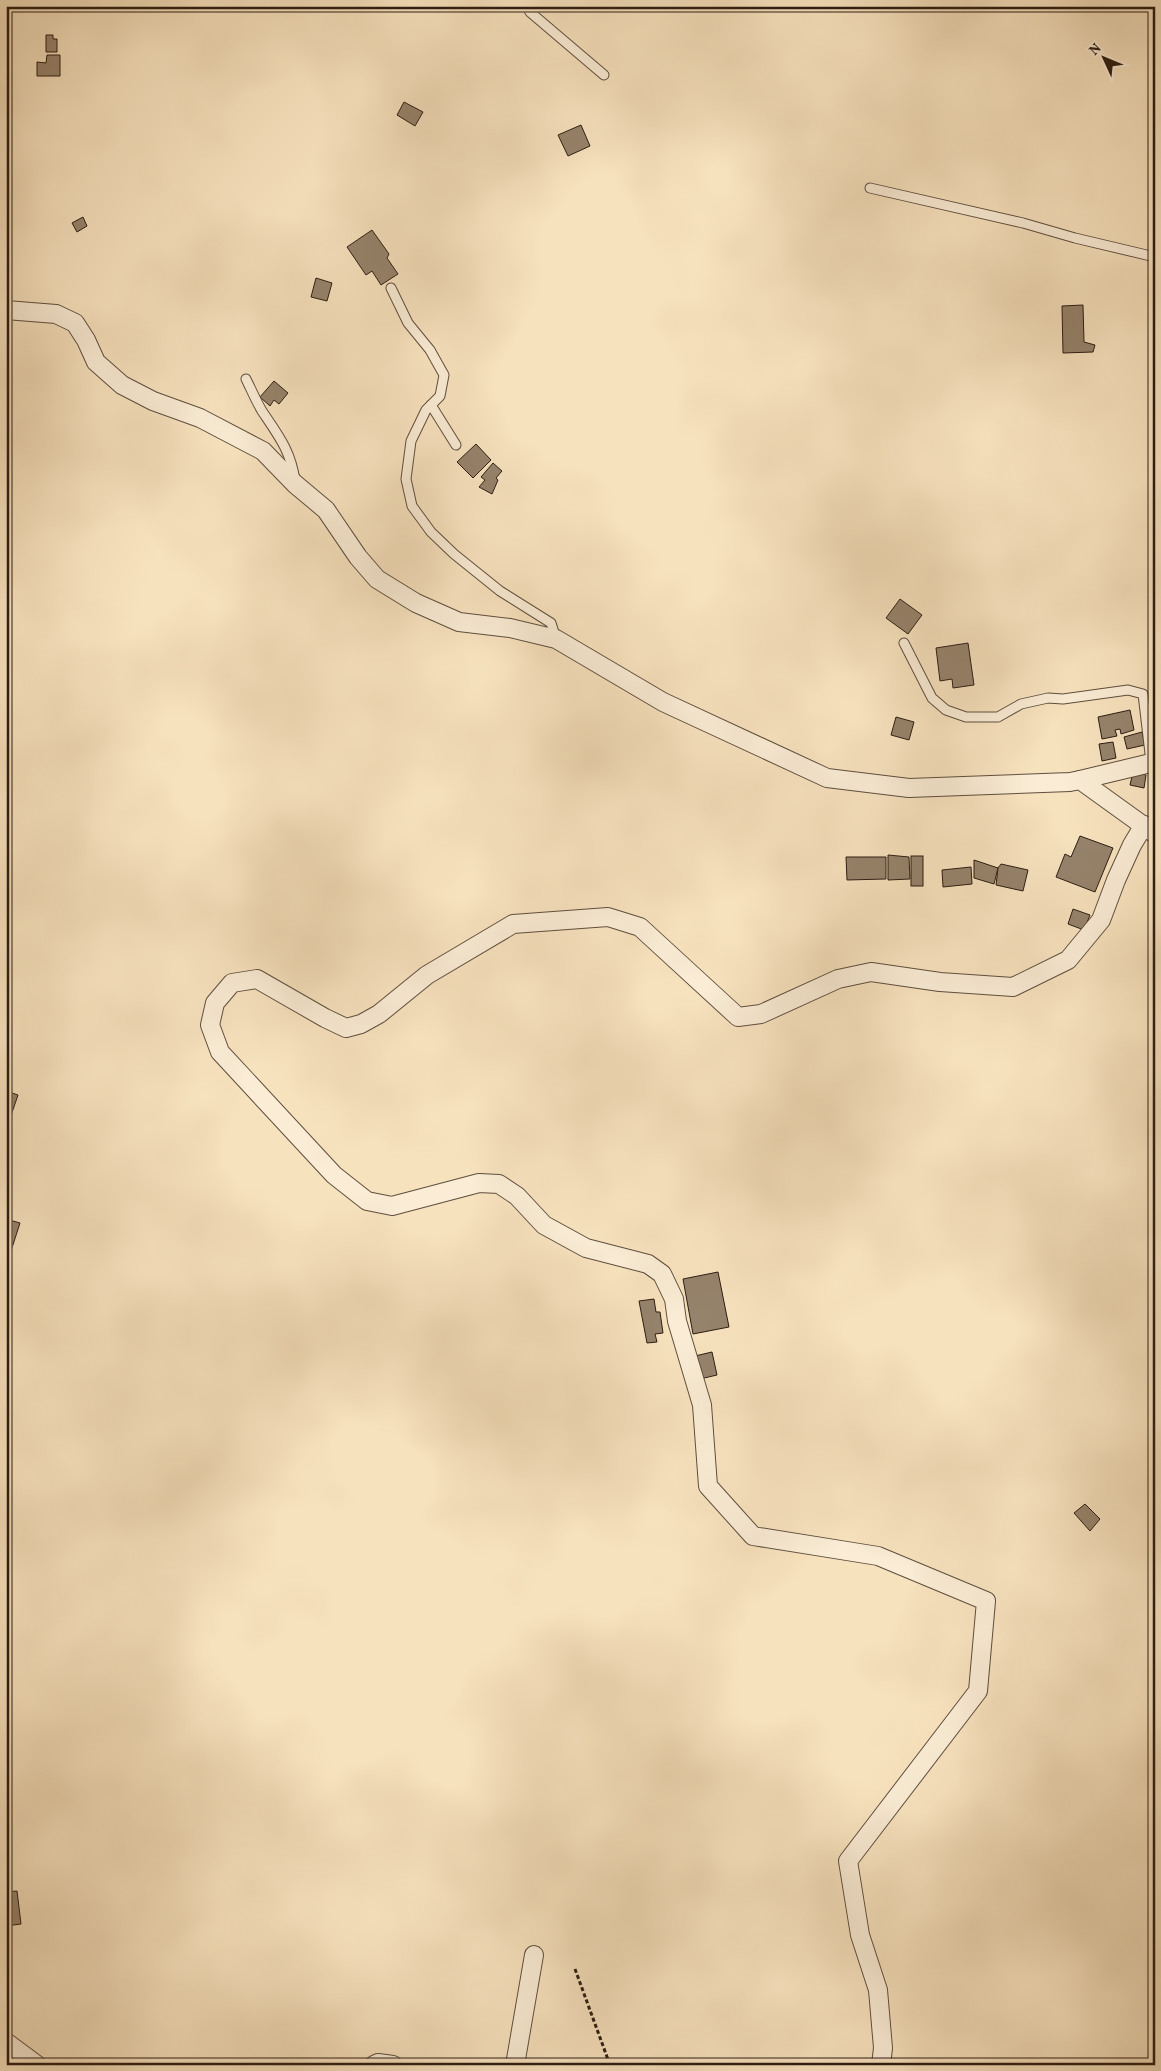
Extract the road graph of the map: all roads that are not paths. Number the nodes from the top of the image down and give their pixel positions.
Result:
1 (526, 6) edge
2 (604, 75) dead end
3 (870, 188) dead end
4 (1155, 257) edge
5 (391, 288) dead end
6 (6, 310) edge
7 (246, 379) dead end
8 (431, 405) junction
9 (456, 444) dead end
10 (295, 484) junction
11 (556, 639) junction
12 (904, 643) dead end
13 (1153, 762) edge
14 (1080, 780) junction
15 (1150, 829) edge
16 (534, 1955) dead end
17 (6, 2042) edge
18 (37, 2065) edge
19 (374, 2065) edge
20 (393, 2065) edge
21 (514, 2065) edge
22 (881, 2065) edge

1 - 2 lane
3 - 4 lane
5 - 8 lane
6 - 10 street
7 - 10 lane
8 - 9 lane
8 - 11 lane
10 - 11 street
11 - 14 street
12 - 13 lane
13 - 14 street
14 - 15 street
15 - 22 street
16 - 21 street
17 - 18 street
19 - 20 street

